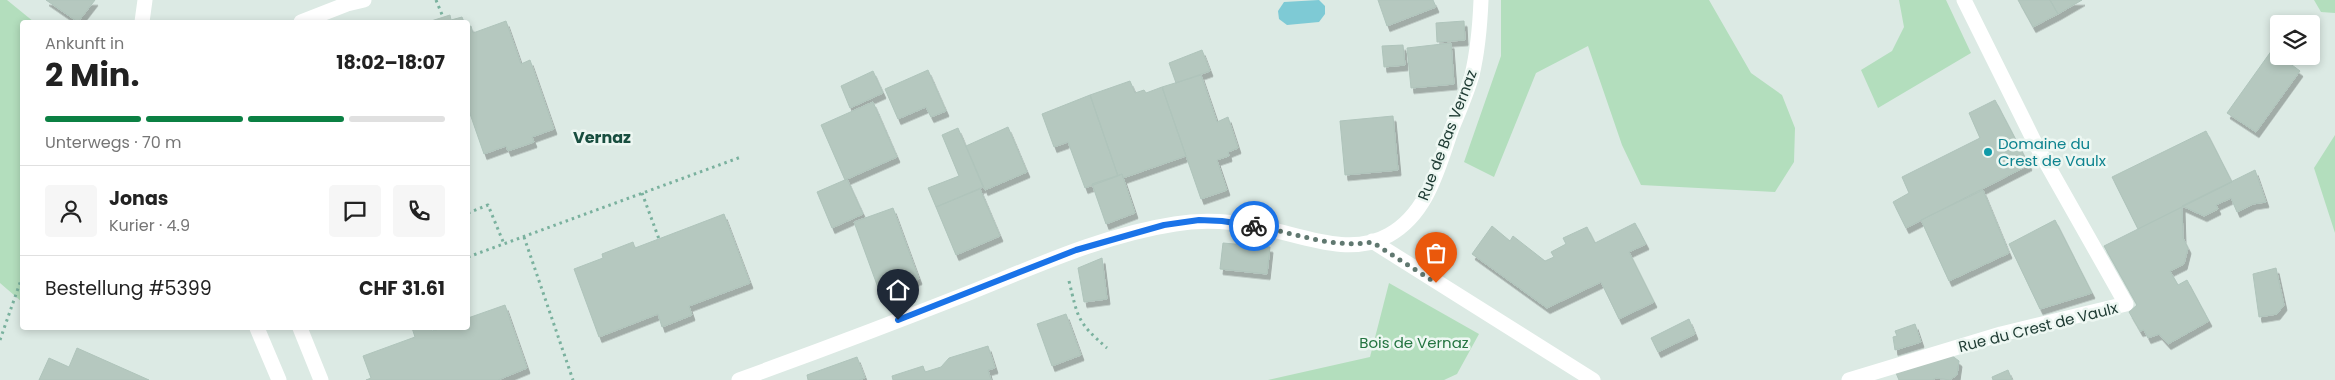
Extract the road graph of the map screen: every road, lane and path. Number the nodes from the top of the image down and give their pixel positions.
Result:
1 (145, 0) edge
2 (364, 0) edge
3 (436, 0) edge
4 (1481, 0) edge
5 (1964, 0) edge
6 (443, 17) dead end
7 (142, 20) edge
8 (306, 20) edge
9 (741, 157) dead end
10 (642, 193) junction
11 (470, 213) edge
12 (524, 237) junction
13 (659, 239) dead end
14 (1372, 242) junction
15 (504, 244) junction
16 (470, 256) edge
17 (1063, 256) junction
18 (20, 283) edge
19 (258, 330) edge
20 (301, 330) edge
21 (0, 340) edge
22 (1107, 348) dead end
23 (279, 380) edge
24 (322, 380) edge
25 (573, 380) edge
26 (739, 380) edge
27 (1593, 380) edge
28 (1849, 380) edge

1 - 7 street
2 - 8 street
3 - 6 path
4 - 14 street, Rue de Bas Vernaz
5 - 28 street, Rue du Crest de Vaulx
9 - 10 path
10 - 12 path
10 - 13 path
11 - 15 path
12 - 15 path
12 - 25 path
14 - 17 street, Rue de Bas Vernaz
14 - 27 street
15 - 16 path
17 - 22 path
17 - 26 street, Rue de Bas Vernaz
18 - 21 path
19 - 23 street
20 - 24 street

